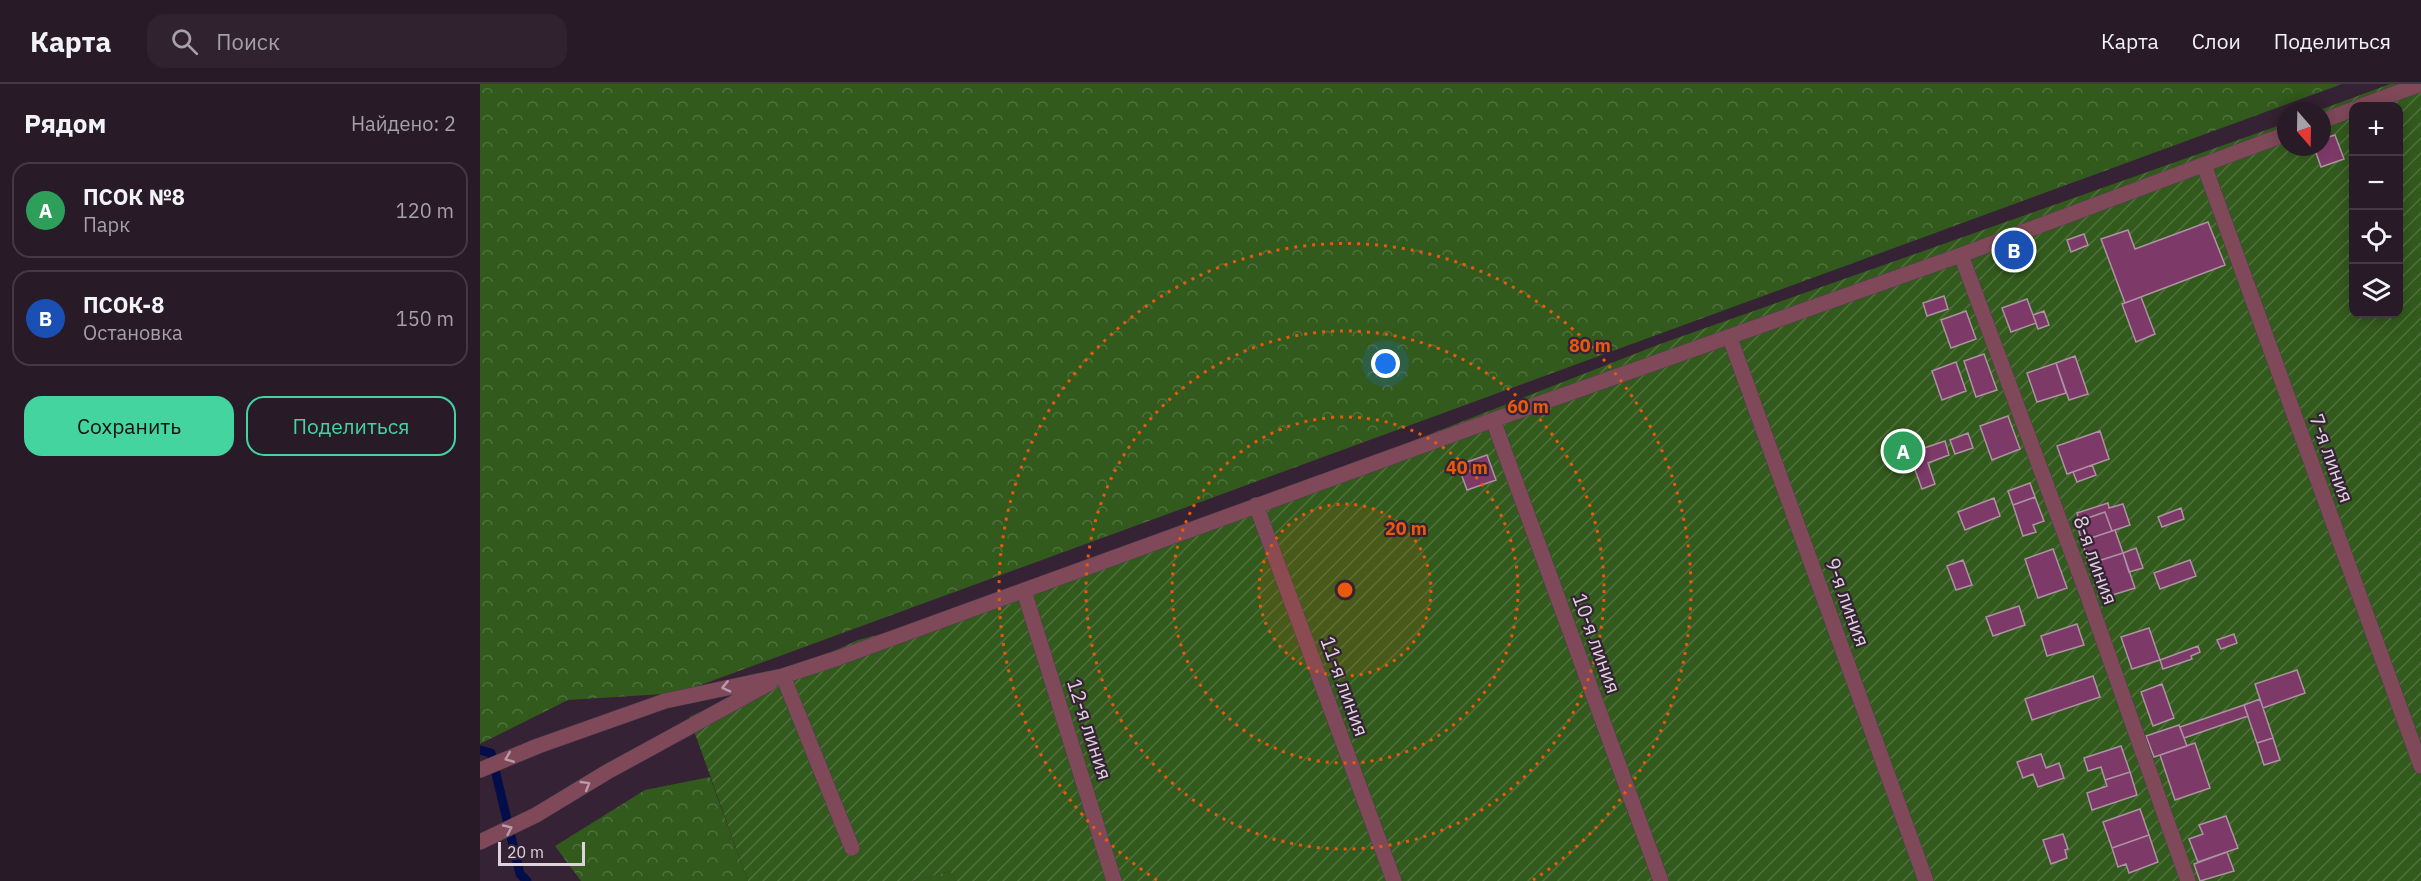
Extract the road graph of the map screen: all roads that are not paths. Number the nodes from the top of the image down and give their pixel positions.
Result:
1 (2421, 84) edge
2 (2372, 102) edge
3 (2349, 111) edge
4 (2331, 118) edge
5 (2277, 137) edge
6 (2204, 165) junction
7 (1961, 255) junction
8 (1730, 338) junction
9 (1493, 420) junction
10 (1256, 505) junction
11 (1024, 591) junction
12 (783, 676) junction
13 (2421, 766) edge
14 (480, 770) edge
15 (480, 842) edge
16 (852, 848) dead end
17 (1114, 881) edge
18 (1394, 881) edge
19 (1661, 881) edge
20 (1926, 881) edge
21 (2188, 881) edge

1 - 2 street
3 - 4 street
5 - 6 street
6 - 7 street
6 - 13 street, 7-я линия
7 - 8 street
7 - 21 street, 8-я линия
8 - 9 street
8 - 20 street, 9-я линия
9 - 10 street
9 - 19 street, 10-я линия
10 - 11 street
10 - 18 street, 11-я линия
11 - 12 street
11 - 17 street, 12-я линия
12 -> 14 street
15 -> 12 street
12 - 16 street

